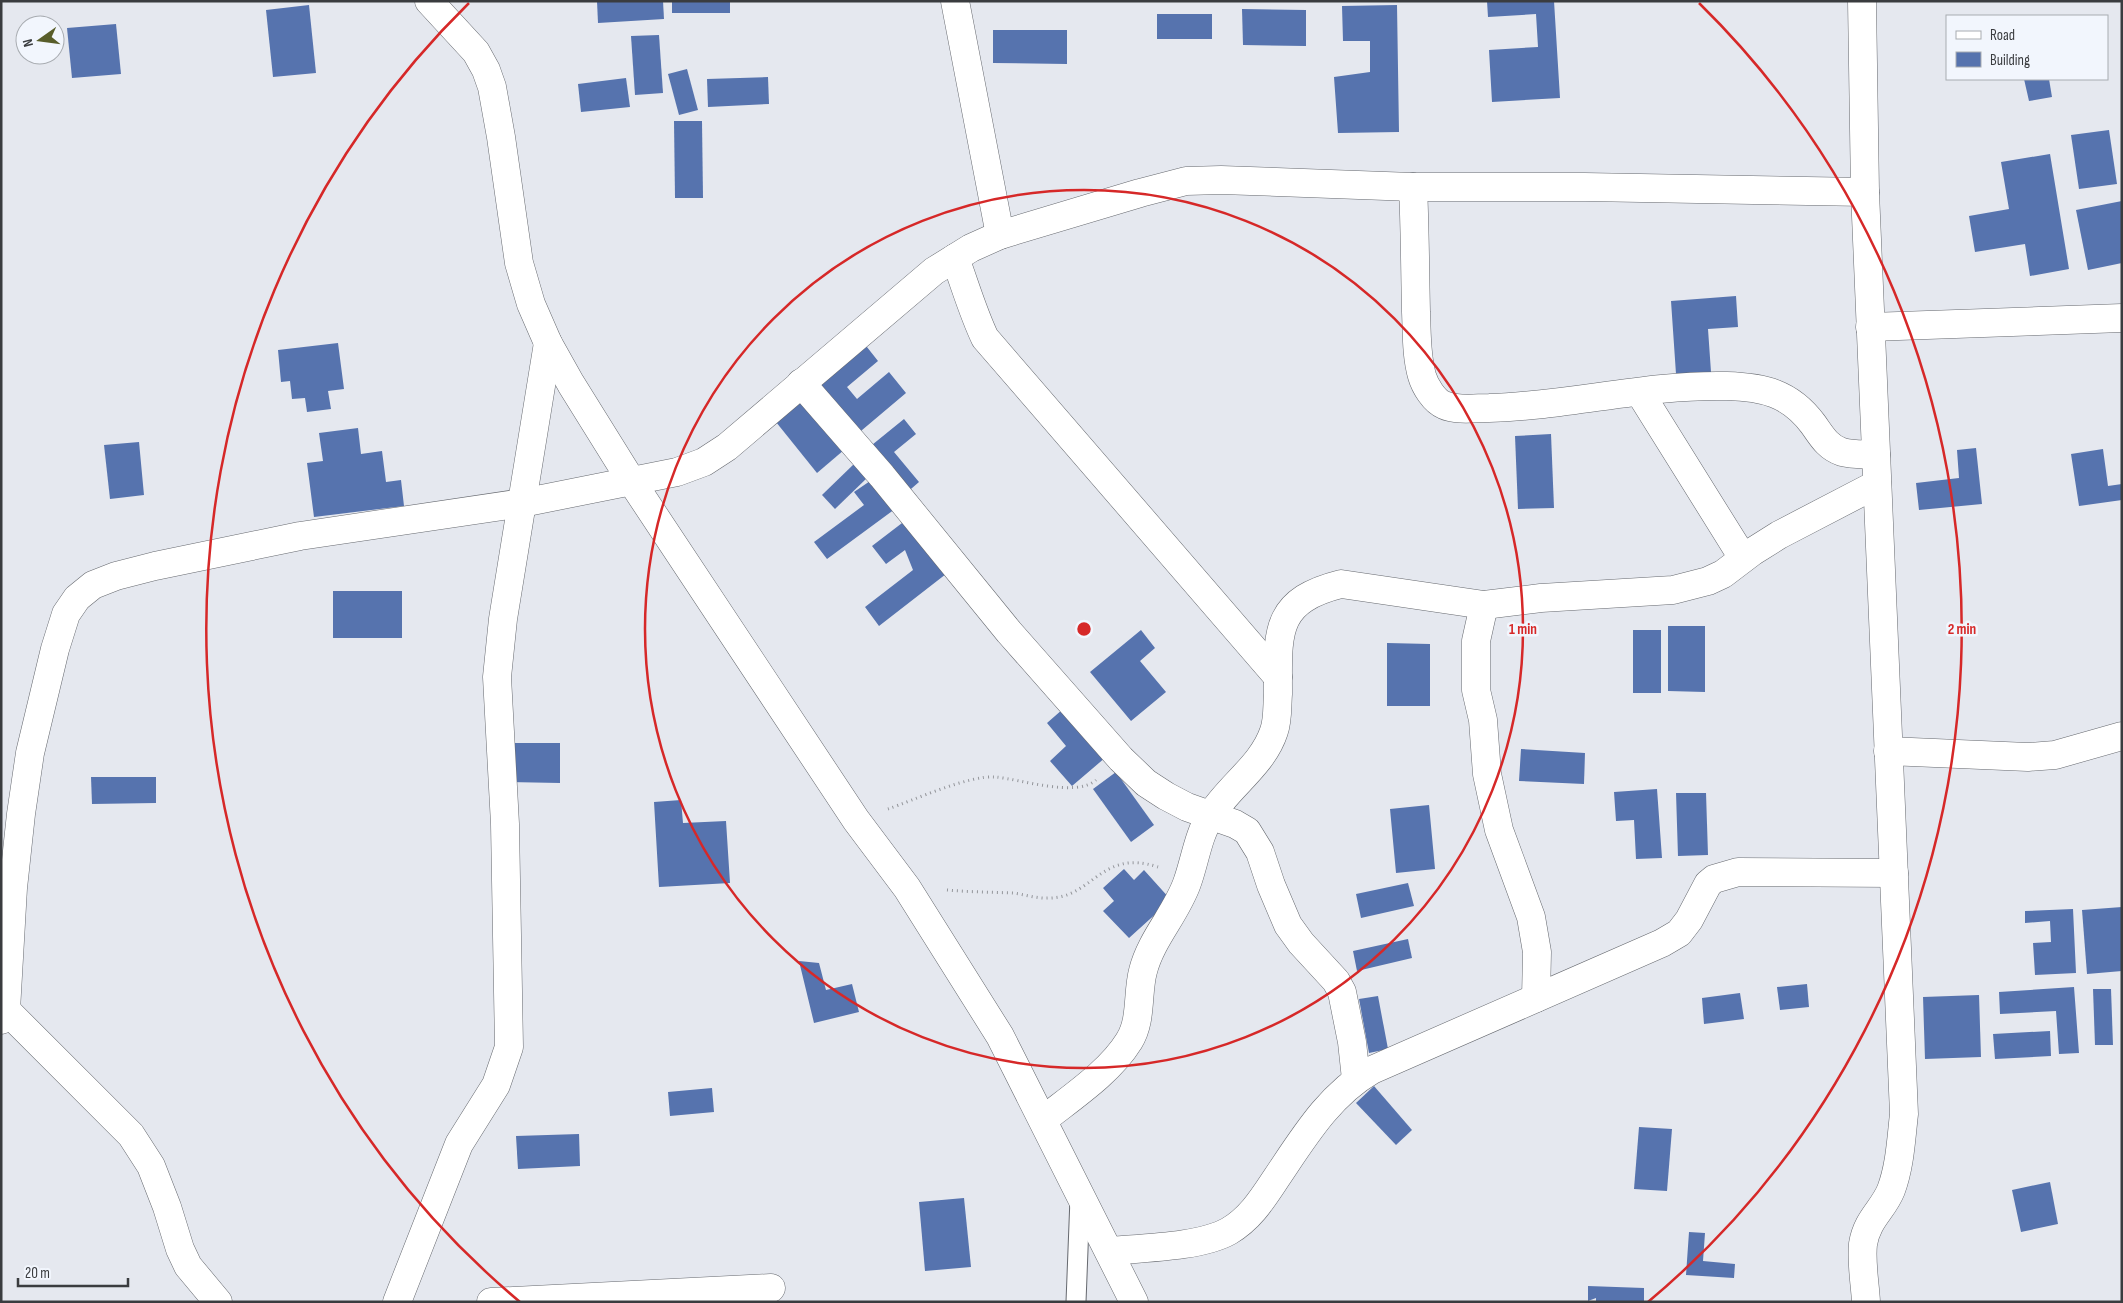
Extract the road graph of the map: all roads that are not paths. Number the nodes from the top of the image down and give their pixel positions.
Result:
1 (429, 1) edge
2 (955, 1) edge
3 (1862, 1) edge
4 (1413, 187) junction
5 (1865, 192) junction
6 (1000, 235) junction
7 (955, 258) junction
8 (2122, 318) edge
9 (1870, 327) junction
10 (548, 343) junction
11 (801, 383) junction
12 (1640, 393) junction
13 (1876, 455) junction
14 (632, 482) junction
15 (1878, 484) junction
16 (522, 503) junction
17 (1743, 558) junction
18 (1484, 605) junction
19 (1278, 677) junction
20 (2122, 736) edge
21 (1888, 751) junction
22 (1210, 816) junction
23 (1894, 874) junction
24 (1536, 998) junction
25 (3, 1012) edge
26 (1356, 1079) junction
27 (1043, 1120) junction
28 (1080, 1194) junction
29 (1109, 1251) junction
30 (771, 1288) dead end
31 (218, 1302) edge
32 (397, 1302) edge
33 (491, 1302) edge
34 (1076, 1302) edge
35 (1134, 1302) edge
36 (1866, 1302) edge

1 - 10 street
2 - 6 street
3 - 5 street
4 - 5 street
4 - 6 street
4 - 12 street
5 - 9 street
6 - 7 street
7 - 11 street
7 - 19 street
8 - 9 street
9 - 13 street
10 - 14 street
10 - 16 street
11 - 14 street
11 - 22 street
12 - 13 street
12 - 17 street
13 - 15 street
14 - 16 street
14 - 27 street
15 - 17 street
15 - 21 street
16 - 25 street
16 - 32 street
17 - 18 street
18 - 19 street
18 - 24 street
19 - 22 street
20 - 21 street
21 - 23 street
22 - 26 street
22 - 27 street
23 - 24 street
23 - 36 street
24 - 26 street
25 - 31 street
26 - 29 street
27 - 28 street
28 - 29 street
28 - 34 lane
29 - 35 street
30 - 33 street

